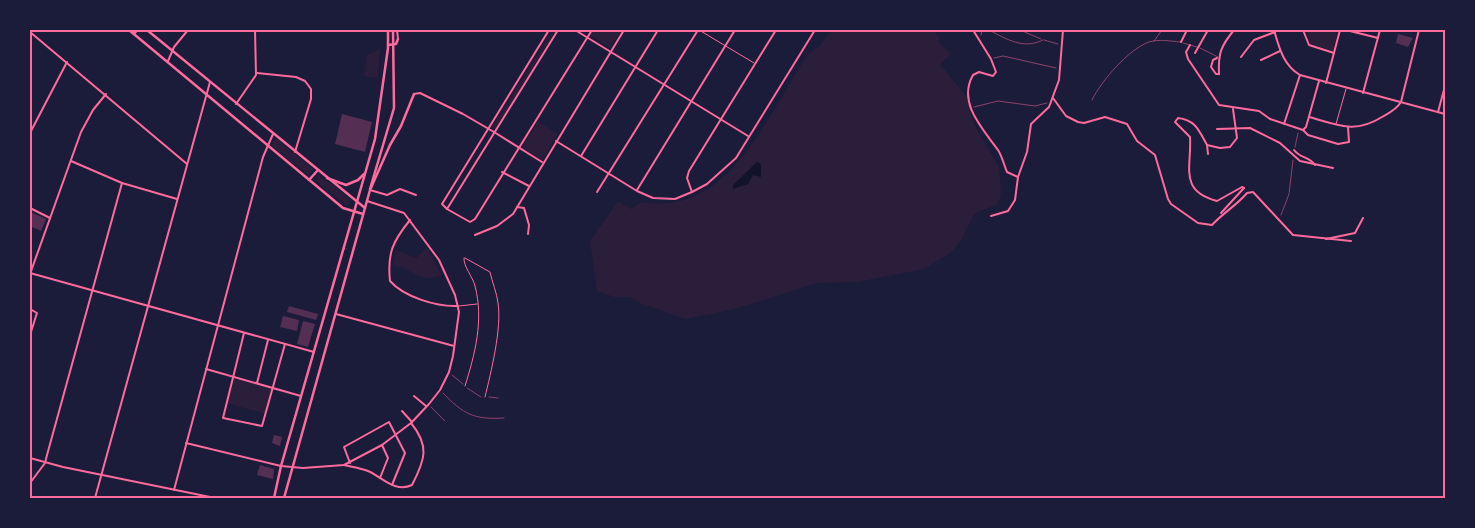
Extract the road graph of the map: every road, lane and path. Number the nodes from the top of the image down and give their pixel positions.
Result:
1 (129, 30) edge
2 (137, 30) edge
3 (147, 30) edge
4 (188, 30) edge
5 (255, 30) edge
6 (388, 30) edge
7 (393, 30) edge
8 (398, 30) edge
9 (549, 30) edge
10 (558, 30) edge
11 (575, 30) edge
12 (592, 30) edge
13 (624, 30) edge
14 (658, 30) edge
15 (699, 30) edge
16 (735, 30) edge
17 (776, 30) edge
18 (815, 30) edge
19 (973, 30) edge
20 (982, 30) edge
21 (989, 30) edge
22 (1020, 30) edge
23 (1063, 30) edge
24 (1162, 30) edge
25 (1187, 30) edge
26 (1208, 30) edge
27 (1234, 30) edge
28 (1303, 30) edge
29 (1340, 30) edge
30 (1346, 30) edge
31 (1380, 30) edge
32 (1419, 30) edge
33 (1275, 31) edge
34 (30, 32) edge
35 (134, 34) junction
36 (587, 38) junction
37 (1378, 38) junction
38 (980, 39) junction
39 (398, 40) joint
40 (1043, 40) junction
41 (1154, 41) junction
42 (1181, 42) junction
43 (388, 45) junction
44 (1061, 45) junction
45 (1190, 45) junction
46 (725, 46) junction
47 (1198, 48) junction
48 (172, 51) junction
49 (1280, 51) junction
50 (611, 52) junction
51 (1195, 53) dead end
52 (1334, 53) junction
53 (1218, 57) junction
54 (1241, 57) dead end
55 (991, 59) junction
56 (1260, 60) dead end
57 (67, 62) junction
58 (167, 62) junction
59 (755, 64) junction
60 (636, 67) junction
61 (1060, 68) junction
62 (256, 73) junction
63 (1300, 75) junction
64 (1319, 81) junction
65 (210, 82) junction
66 (1326, 83) junction
67 (664, 85) junction
68 (1445, 86) edge
69 (1346, 88) junction
70 (1363, 93) junction
71 (106, 94) junction
72 (206, 94) junction
73 (414, 94) joint
74 (1053, 98) junction
75 (1092, 100) dead end
76 (691, 101) junction
77 (1400, 102) junction
78 (236, 104) junction
79 (1050, 104) junction
80 (970, 107) junction
81 (1233, 109) junction
82 (1438, 112) junction
83 (1445, 114) edge
84 (1309, 116) junction
85 (721, 120) junction
86 (1284, 124) junction
87 (1336, 124) junction
88 (1348, 127) junction
89 (487, 128) junction
90 (1217, 129) dead end
91 (1299, 129) junction
92 (1236, 130) junction
93 (1303, 130) junction
94 (494, 132) junction
95 (30, 133) edge
96 (273, 134) junction
97 (749, 137) junction
98 (556, 141) junction
99 (266, 145) junction
100 (1207, 145) junction
101 (518, 148) junction
102 (1294, 150) joint
103 (295, 152) junction
104 (1208, 154) dead end
105 (581, 156) junction
106 (1294, 156) junction
107 (1302, 156) junction
108 (71, 160) junction
109 (1300, 161) junction
110 (542, 162) junction
111 (187, 164) junction
112 (1316, 165) junction
113 (1333, 168) dead end
114 (318, 170) junction
115 (365, 172) junction
116 (502, 172) junction
117 (608, 172) junction
118 (1018, 176) junction
119 (328, 178) junction
120 (309, 180) junction
121 (122, 183) junction
122 (454, 183) junction
123 (461, 186) junction
124 (529, 186) junction
125 (370, 190) junction
126 (637, 191) junction
127 (597, 192) dead end
128 (692, 192) junction
129 (416, 195) dead end
130 (177, 199) junction
131 (367, 201) junction
132 (356, 202) junction
133 (517, 207) junction
134 (30, 208) edge
135 (365, 208) junction
136 (447, 209) junction
137 (353, 211) junction
138 (363, 214) junction
139 (991, 216) dead end
140 (1219, 216) junction
141 (50, 218) junction
142 (1363, 218) dead end
143 (410, 220) junction
144 (1278, 220) junction
145 (528, 234) dead end
146 (475, 235) dead end
147 (1326, 239) junction
148 (1351, 241) dead end
149 (30, 274) edge
150 (93, 291) junction
151 (478, 304) junction
152 (148, 306) junction
153 (458, 306) junction
154 (30, 309) edge
155 (335, 313) junction
156 (217, 325) junction
157 (244, 333) junction
158 (30, 335) edge
159 (268, 340) junction
160 (285, 344) junction
161 (454, 346) junction
162 (314, 352) junction
163 (206, 369) junction
164 (449, 372) junction
165 (233, 377) junction
166 (257, 383) junction
167 (465, 386) junction
168 (273, 388) junction
169 (440, 390) junction
170 (301, 396) junction
171 (414, 396) dead end
172 (485, 397) junction
173 (498, 398) dead end
174 (429, 404) junction
175 (426, 406) junction
176 (402, 411) dead end
177 (504, 418) dead end
178 (445, 421) dead end
179 (412, 422) junction
180 (397, 436) junction
181 (186, 443) junction
182 (382, 445) junction
183 (30, 458) edge
184 (45, 463) junction
185 (350, 463) junction
186 (344, 465) junction
187 (281, 466) junction
188 (290, 468) junction
189 (101, 475) junction
190 (380, 478) junction
191 (30, 483) edge
192 (392, 485) junction
193 (174, 490) junction
194 (95, 498) edge
195 (215, 498) edge
196 (274, 498) edge
197 (284, 498) edge

1 - 35 main road
2 - 35 main road
3 - 48 main road
4 - 48 street
5 - 62 street
6 - 43 main road
7 - 125 main road
8 - 39 street
9 - 89 street
10 - 94 street
11 - 36 street
12 - 36 street
13 - 50 street
14 - 60 street
15 - 46 street
15 - 67 street
16 - 46 street
17 - 59 street
18 - 97 street
19 - 38 street
20 - 38 path
21 - 40 path
22 - 40 path
23 - 44 street
24 - 41 lane
25 - 42 street
26 - 47 street
27 - 53 street
28 - 52 street
29 - 52 street
30 - 37 street
31 - 37 street
32 - 77 street
33 - 49 street
33 - 54 street
34 - 57 street
35 - 58 main road
36 - 50 street
36 - 101 street
37 - 70 street
38 - 55 street
39 - 43 main road
40 - 44 path
41 - 42 lane
41 - 75 lane
42 - 45 lane
43 - 115 main road
44 - 61 street
45 - 47 lane
45 - 81 street
46 - 59 street
46 - 76 street
47 - 51 street
47 - 53 lane
48 - 58 street
48 - 65 main road
49 - 56 street
49 - 63 street
50 - 60 street
50 - 98 street
52 - 66 street
53 - 53 street
55 - 61 path
55 - 80 street
57 - 71 street
57 - 95 street
58 - 72 main road
59 - 85 street
60 - 67 street
60 - 105 street
61 - 74 street
62 - 78 street
62 - 103 street
63 - 64 street
63 - 86 street
64 - 66 street
64 - 84 street
65 - 72 street
65 - 78 main road
66 - 69 street
67 - 76 street
67 - 117 street
68 - 82 street
69 - 70 street
69 - 87 street
70 - 77 street
71 - 108 street
71 - 111 street
72 - 99 main road
72 - 111 street
73 - 89 street
73 - 125 main road
74 - 79 street
74 - 140 street
76 - 85 street
76 - 126 street
77 - 82 street
77 - 88 street
78 - 96 main road
79 - 80 path
79 - 118 street
80 - 118 street
81 - 86 street
81 - 92 street
82 - 83 street
84 - 87 street
84 - 93 street
85 - 97 street
85 - 128 street
86 - 91 street
87 - 88 street
88 - 93 street
89 - 94 street
89 - 122 street
90 - 92 street
91 - 93 street
91 - 102 path
92 - 100 street
92 - 106 street
94 - 101 street
94 - 123 street
96 - 99 street
96 - 103 main road
97 - 128 street
98 - 105 street
98 - 110 street
99 - 120 main road
99 - 156 street
100 - 104 street
100 - 140 street
101 - 110 street
101 - 116 street
102 - 107 street
103 - 114 main road
105 - 117 street
106 - 109 street
106 - 144 path
107 - 109 street
107 - 112 street
108 - 121 street
108 - 141 street
109 - 112 street
110 - 124 street
111 - 130 street
112 - 113 street
114 - 119 main road
114 - 120 main road
115 - 119 main road
115 - 132 main road
116 - 124 street
116 - 136 street
117 - 126 street
117 - 127 street
118 - 139 street
119 - 132 main road
120 - 137 main road
121 - 130 street
121 - 150 street
122 - 123 street
122 - 136 street
123 - 136 street
124 - 133 street
125 - 129 street
125 - 131 main road
126 - 128 street
130 - 152 street
131 - 135 main road
131 - 143 street
132 - 135 main road
132 - 137 main road
133 - 145 street
133 - 146 street
134 - 141 street
135 - 138 main road
137 - 138 main road
137 - 162 main road
138 - 155 main road
140 - 144 street
141 - 149 street
142 - 147 street
143 - 153 street
143 - 153 street
144 - 147 street
147 - 148 street
149 - 150 street
150 - 152 street
150 - 184 street
151 - 153 street
151 - 167 street
151 - 172 street
152 - 156 street
152 - 189 street
153 - 161 street
154 - 158 street
155 - 161 street
155 - 188 main road
156 - 157 street
156 - 163 street
157 - 159 street
157 - 165 street
159 - 160 street
159 - 166 street
160 - 162 street
160 - 168 street
161 - 164 street
162 - 170 main road
163 - 165 street
163 - 181 street
164 - 167 path
164 - 169 street
165 - 166 street
165 - 168 street
166 - 168 street
167 - 172 path
168 - 170 street
169 - 174 street
169 - 177 path
170 - 187 main road
171 - 175 street
172 - 173 path
174 - 175 street
174 - 178 path
175 - 179 street
176 - 179 street
179 - 180 street
179 - 192 street
180 - 182 street
180 - 185 street
180 - 192 street
181 - 187 street
181 - 193 street
182 - 185 street
182 - 190 street
183 - 184 street
184 - 189 street
184 - 191 street
185 - 186 street
186 - 188 street
186 - 190 street
187 - 188 street
187 - 196 main road
188 - 197 main road
189 - 193 street
189 - 194 street
190 - 192 street
193 - 195 street

